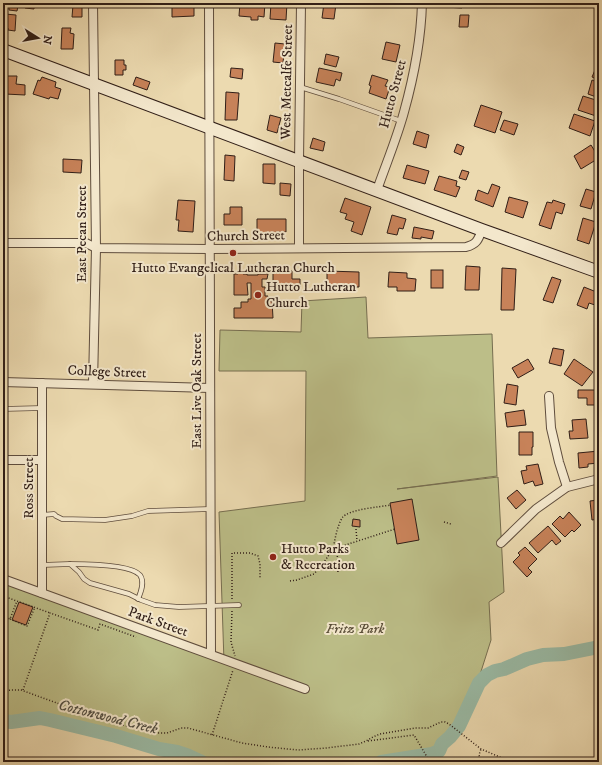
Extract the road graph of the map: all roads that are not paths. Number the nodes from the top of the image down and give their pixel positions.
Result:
1 (94, 3) edge
2 (209, 3) edge
3 (301, 3) edge
4 (422, 3) edge
5 (3, 50) edge
6 (95, 85) junction
7 (300, 87) junction
8 (401, 121) junction
9 (209, 127) junction
10 (299, 161) junction
11 (377, 190) junction
12 (482, 230) junction
13 (3, 243) edge
14 (96, 248) junction
15 (299, 248) junction
16 (209, 249) junction
17 (599, 272) edge
18 (3, 382) edge
19 (42, 383) junction
20 (93, 384) junction
21 (210, 388) junction
22 (549, 396) dead end
23 (42, 408) junction
24 (3, 409) edge
25 (3, 460) edge
26 (42, 460) junction
27 (599, 479) edge
28 (568, 487) junction
29 (210, 509) junction
30 (42, 515) junction
31 (502, 544) dead end
32 (70, 564) junction
33 (42, 566) junction
34 (3, 579) edge
35 (42, 593) junction
36 (138, 599) junction
37 (239, 605) dead end
38 (211, 606) junction
39 (211, 654) junction
40 (305, 689) dead end

1 - 6 street, East Pecan Street
2 - 9 street, East Live Oak Street
3 - 7 street, West Metcalfe Street
4 - 8 street, Hutto Street
5 - 6 main road
6 - 9 main road
6 - 14 street, East Pecan Street
7 - 8 lane
7 - 10 street, West Metcalfe Street
8 - 11 street, Hutto Street
9 - 10 main road
9 - 16 street, East Live Oak Street
10 - 11 main road
10 - 15 street, West Metcalfe Street
11 - 12 main road
12 - 15 street, Church Street
12 - 17 main road
13 - 14 street, Church Street
14 - 16 street, Church Street
14 - 20 street, East Pecan Street
15 - 16 street, Church Street
16 - 21 street, East Live Oak Street
18 - 19 street, College Street
19 - 20 street, College Street
19 - 23 street, Ross Street
20 - 21 street, College Street
21 - 29 street, East Live Oak Street
22 - 28 street
23 - 24 lane
23 - 26 street, Ross Street
25 - 26 street
26 - 30 street, Ross Street
27 - 28 street
28 - 31 street
29 - 30 lane
29 - 38 street, East Live Oak Street
30 - 33 street, Ross Street
32 - 33 lane
32 - 36 lane
32 - 36 lane
33 - 35 street, Ross Street
34 - 35 street, Park Street
35 - 39 street, Park Street
36 - 38 lane
37 - 38 lane
38 - 39 street, East Live Oak Street
39 - 40 street, Park Street

